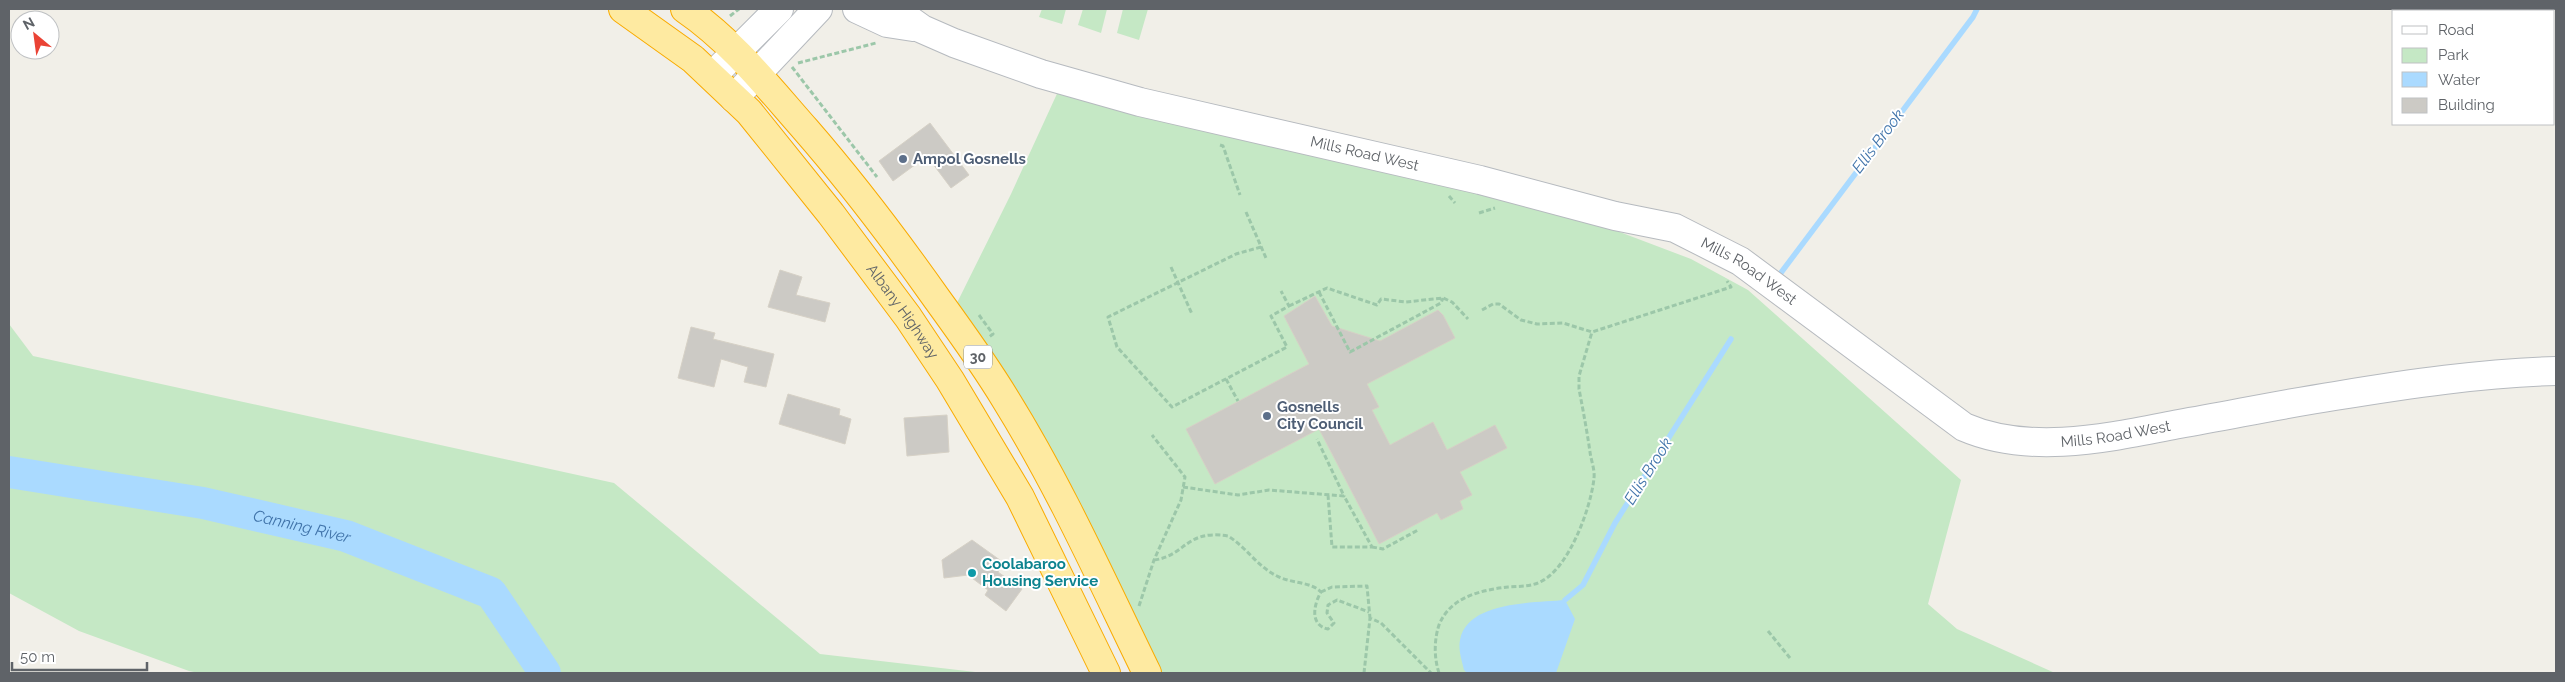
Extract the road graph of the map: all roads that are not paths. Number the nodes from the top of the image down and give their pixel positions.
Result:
1 (623, 9) edge
2 (686, 9) edge
3 (779, 9) edge
4 (818, 9) edge
5 (857, 9) edge
6 (894, 9) edge
7 (922, 29) junction
8 (738, 52) junction
9 (758, 75) junction
10 (712, 76) junction
11 (734, 98) junction
12 (2556, 371) edge
13 (993, 381) junction
14 (1052, 562) junction
15 (1106, 673) edge
16 (1147, 673) edge

1 - 10 highway, Albany Highway / 30
2 - 8 highway, 30
3 - 8 main road
4 - 9 main road
5 - 7 main road, Mills Road West
6 - 7 main road, Mills Road West
7 - 12 main road, Mills Road West
8 - 9 highway, 30
8 - 10 main road
9 - 11 main road
9 - 13 highway, 30
10 - 11 highway, Albany Highway / 30
11 - 14 highway, Albany Highway / 30
13 - 14 highway
13 - 16 highway, 30
14 - 15 highway, Albany Highway / 30

